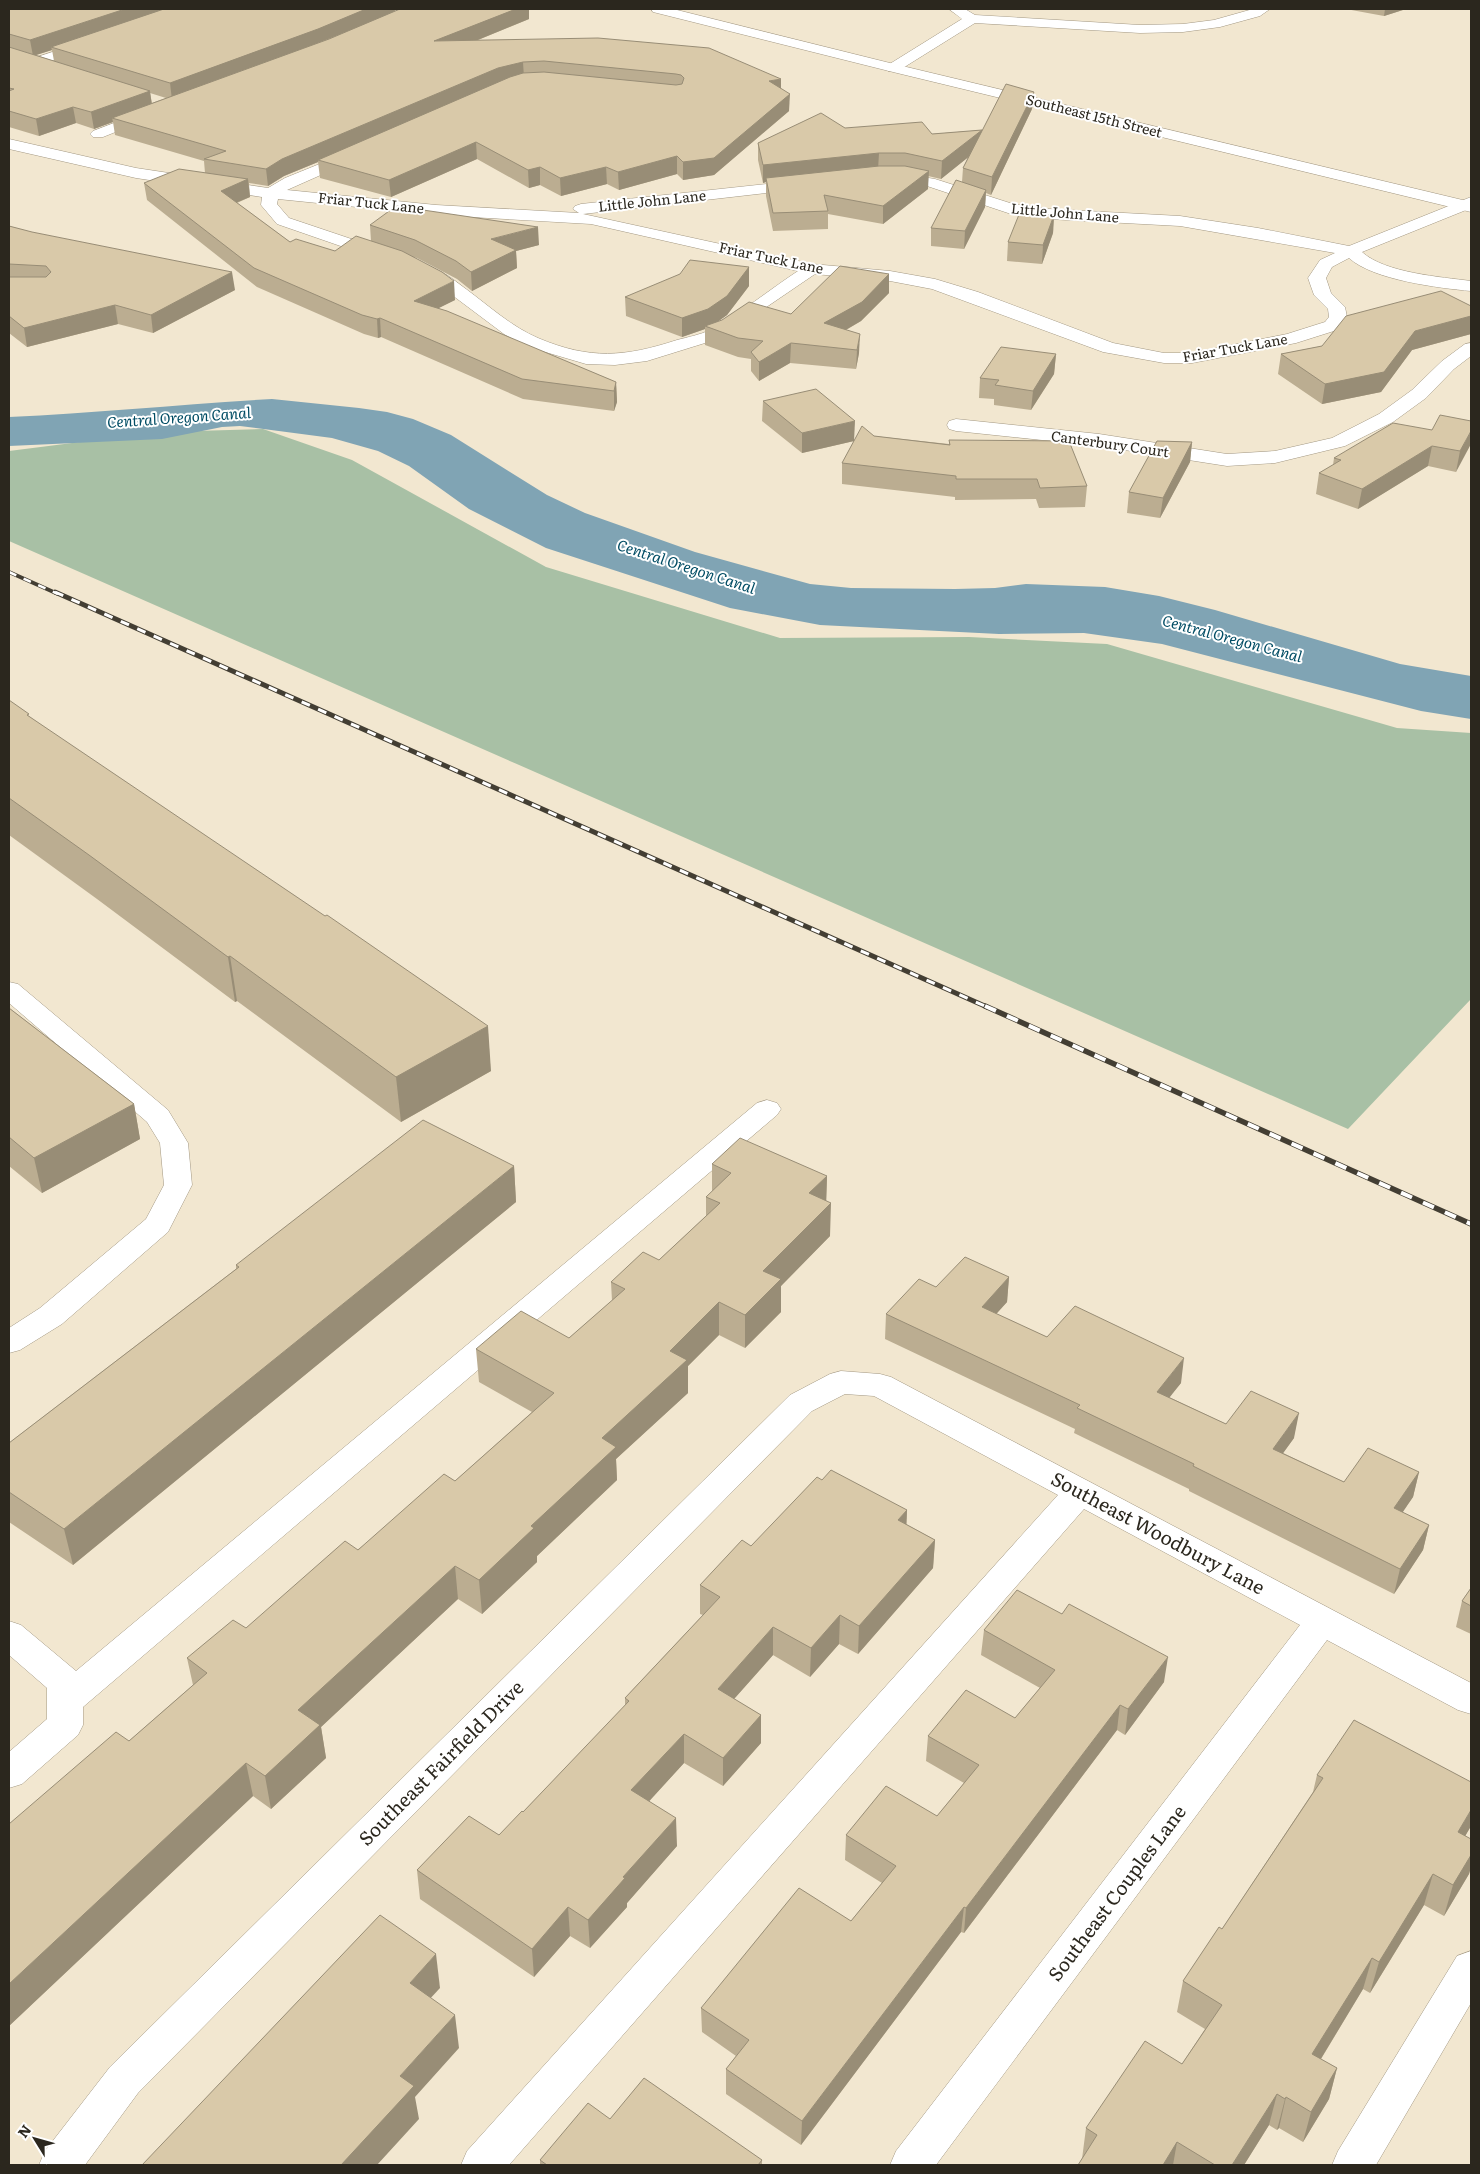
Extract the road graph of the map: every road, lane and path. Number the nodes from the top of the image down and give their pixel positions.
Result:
1 (658, 9) edge
2 (956, 9) edge
3 (1263, 9) edge
4 (972, 19) junction
5 (98, 40) edge
6 (17, 58) edge
7 (33, 63) junction
8 (893, 68) junction
9 (60, 71) edge
10 (162, 109) edge
11 (98, 134) dead end
12 (9, 144) edge
13 (363, 151) edge
14 (878, 177) edge
15 (819, 183) edge
16 (271, 193) junction
17 (1469, 205) edge
18 (545, 215) junction
19 (1351, 251) junction
20 (812, 269) junction
21 (1471, 286) edge
22 (1471, 348) edge
23 (956, 425) dead end
24 (9, 990) edge
25 (767, 1109) dead end
26 (9, 1342) edge
27 (841, 1382) joint
28 (1080, 1492) junction
29 (1322, 1621) junction
30 (9, 1634) edge
31 (1471, 1700) edge
32 (65, 1701) junction
33 (9, 1773) edge
34 (1471, 1968) edge
35 (60, 2165) edge
36 (482, 2165) edge
37 (911, 2165) edge
38 (1353, 2165) edge

1 - 8 street, Southeast 15th Street
2 - 4 street
3 - 4 street
4 - 8 street
5 - 7 street
6 - 7 street
7 - 9 street
8 - 17 street, Southeast 15th Street
10 - 11 street
12 - 16 street, Friar Tuck Lane
13 - 16 street
14 - 19 street, Little John Lane
15 - 18 street, Little John Lane
16 - 18 street, Friar Tuck Lane
16 - 20 street
17 - 19 street, Friar Tuck Lane
18 - 20 street, Friar Tuck Lane
19 - 20 street, Friar Tuck Lane
19 - 21 street
22 - 23 street, Canterbury Court
24 - 26 street
25 - 32 street
27 - 28 street, Southeast Woodbury Lane
27 - 35 street, Southeast Fairfield Drive
28 - 29 street, Southeast Woodbury Lane
28 - 36 street
29 - 31 street, Southeast Woodbury Lane
29 - 37 street, Southeast Couples Lane
30 - 32 street
32 - 33 street
34 - 38 street

